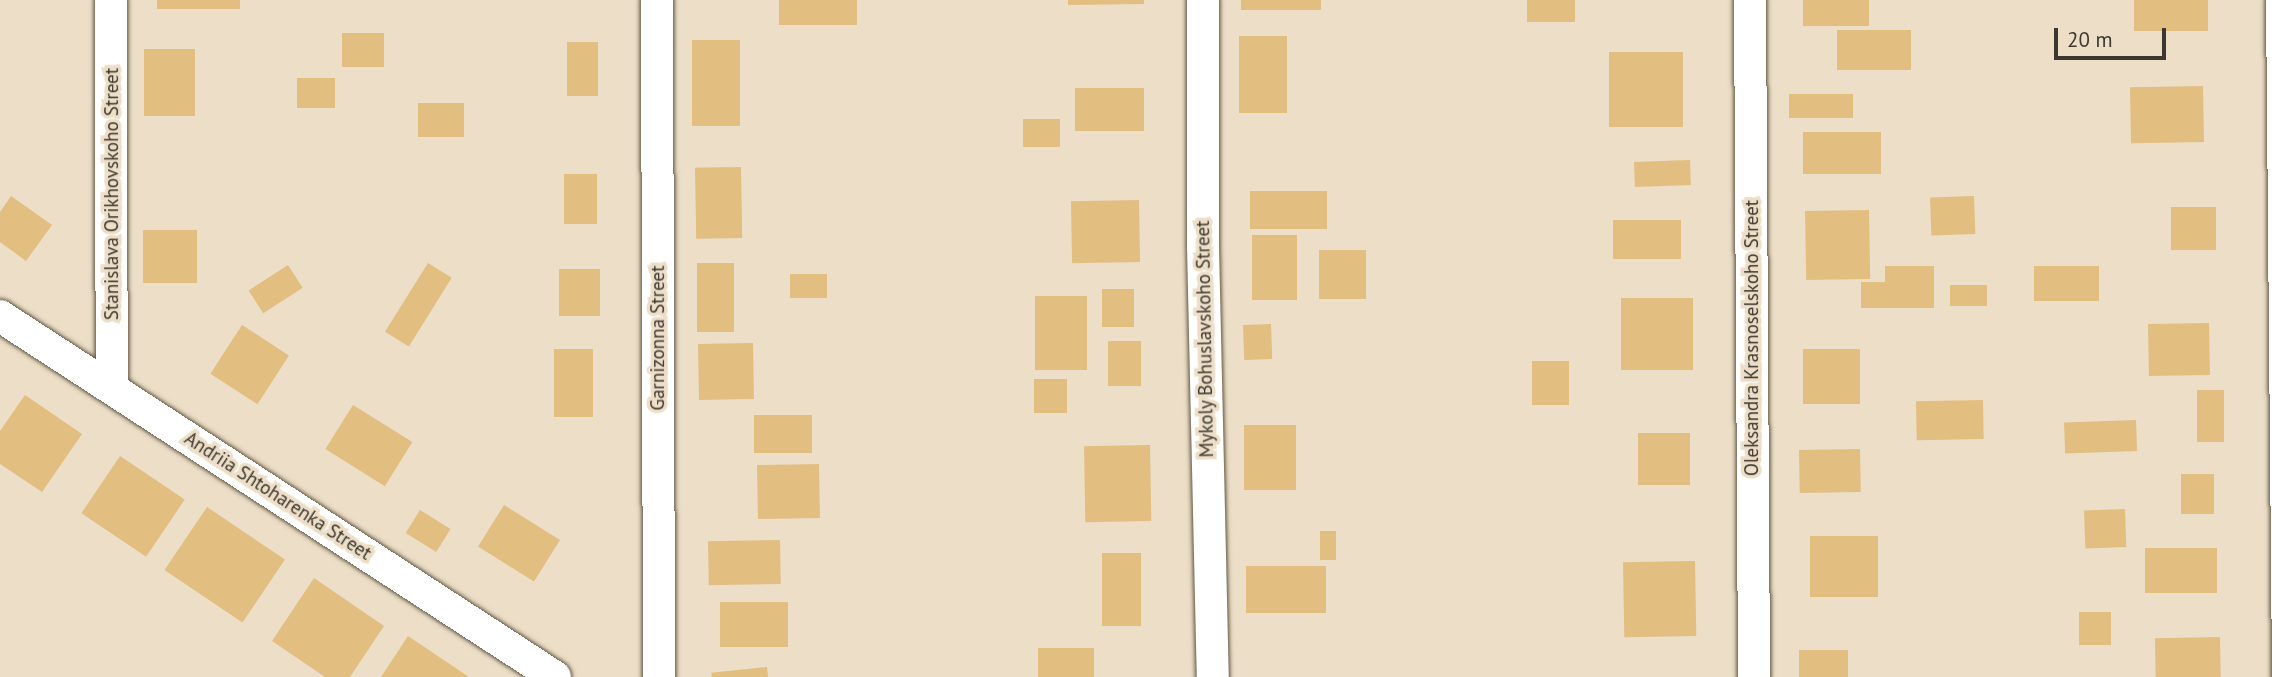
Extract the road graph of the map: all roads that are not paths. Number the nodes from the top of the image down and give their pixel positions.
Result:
1 (111, 0) edge
2 (657, 0) edge
3 (1203, 0) edge
4 (1750, 0) edge
5 (2282, 0) edge
6 (0, 316) edge
7 (112, 388) junction
8 (555, 677) edge
9 (659, 677) edge
10 (1213, 677) edge
11 (1754, 677) edge
12 (2288, 677) edge

1 - 7 street, Stanislava Orikhovskoho Street
2 - 9 street, Garnizonna Street
3 - 10 street, Mykoly Bohuslavskoho Street
4 - 11 street, Oleksandra Krasnoselskoho Street
5 - 12 street
6 - 7 street, Andriia Shtoharenka Street
7 - 8 street, Andriia Shtoharenka Street

